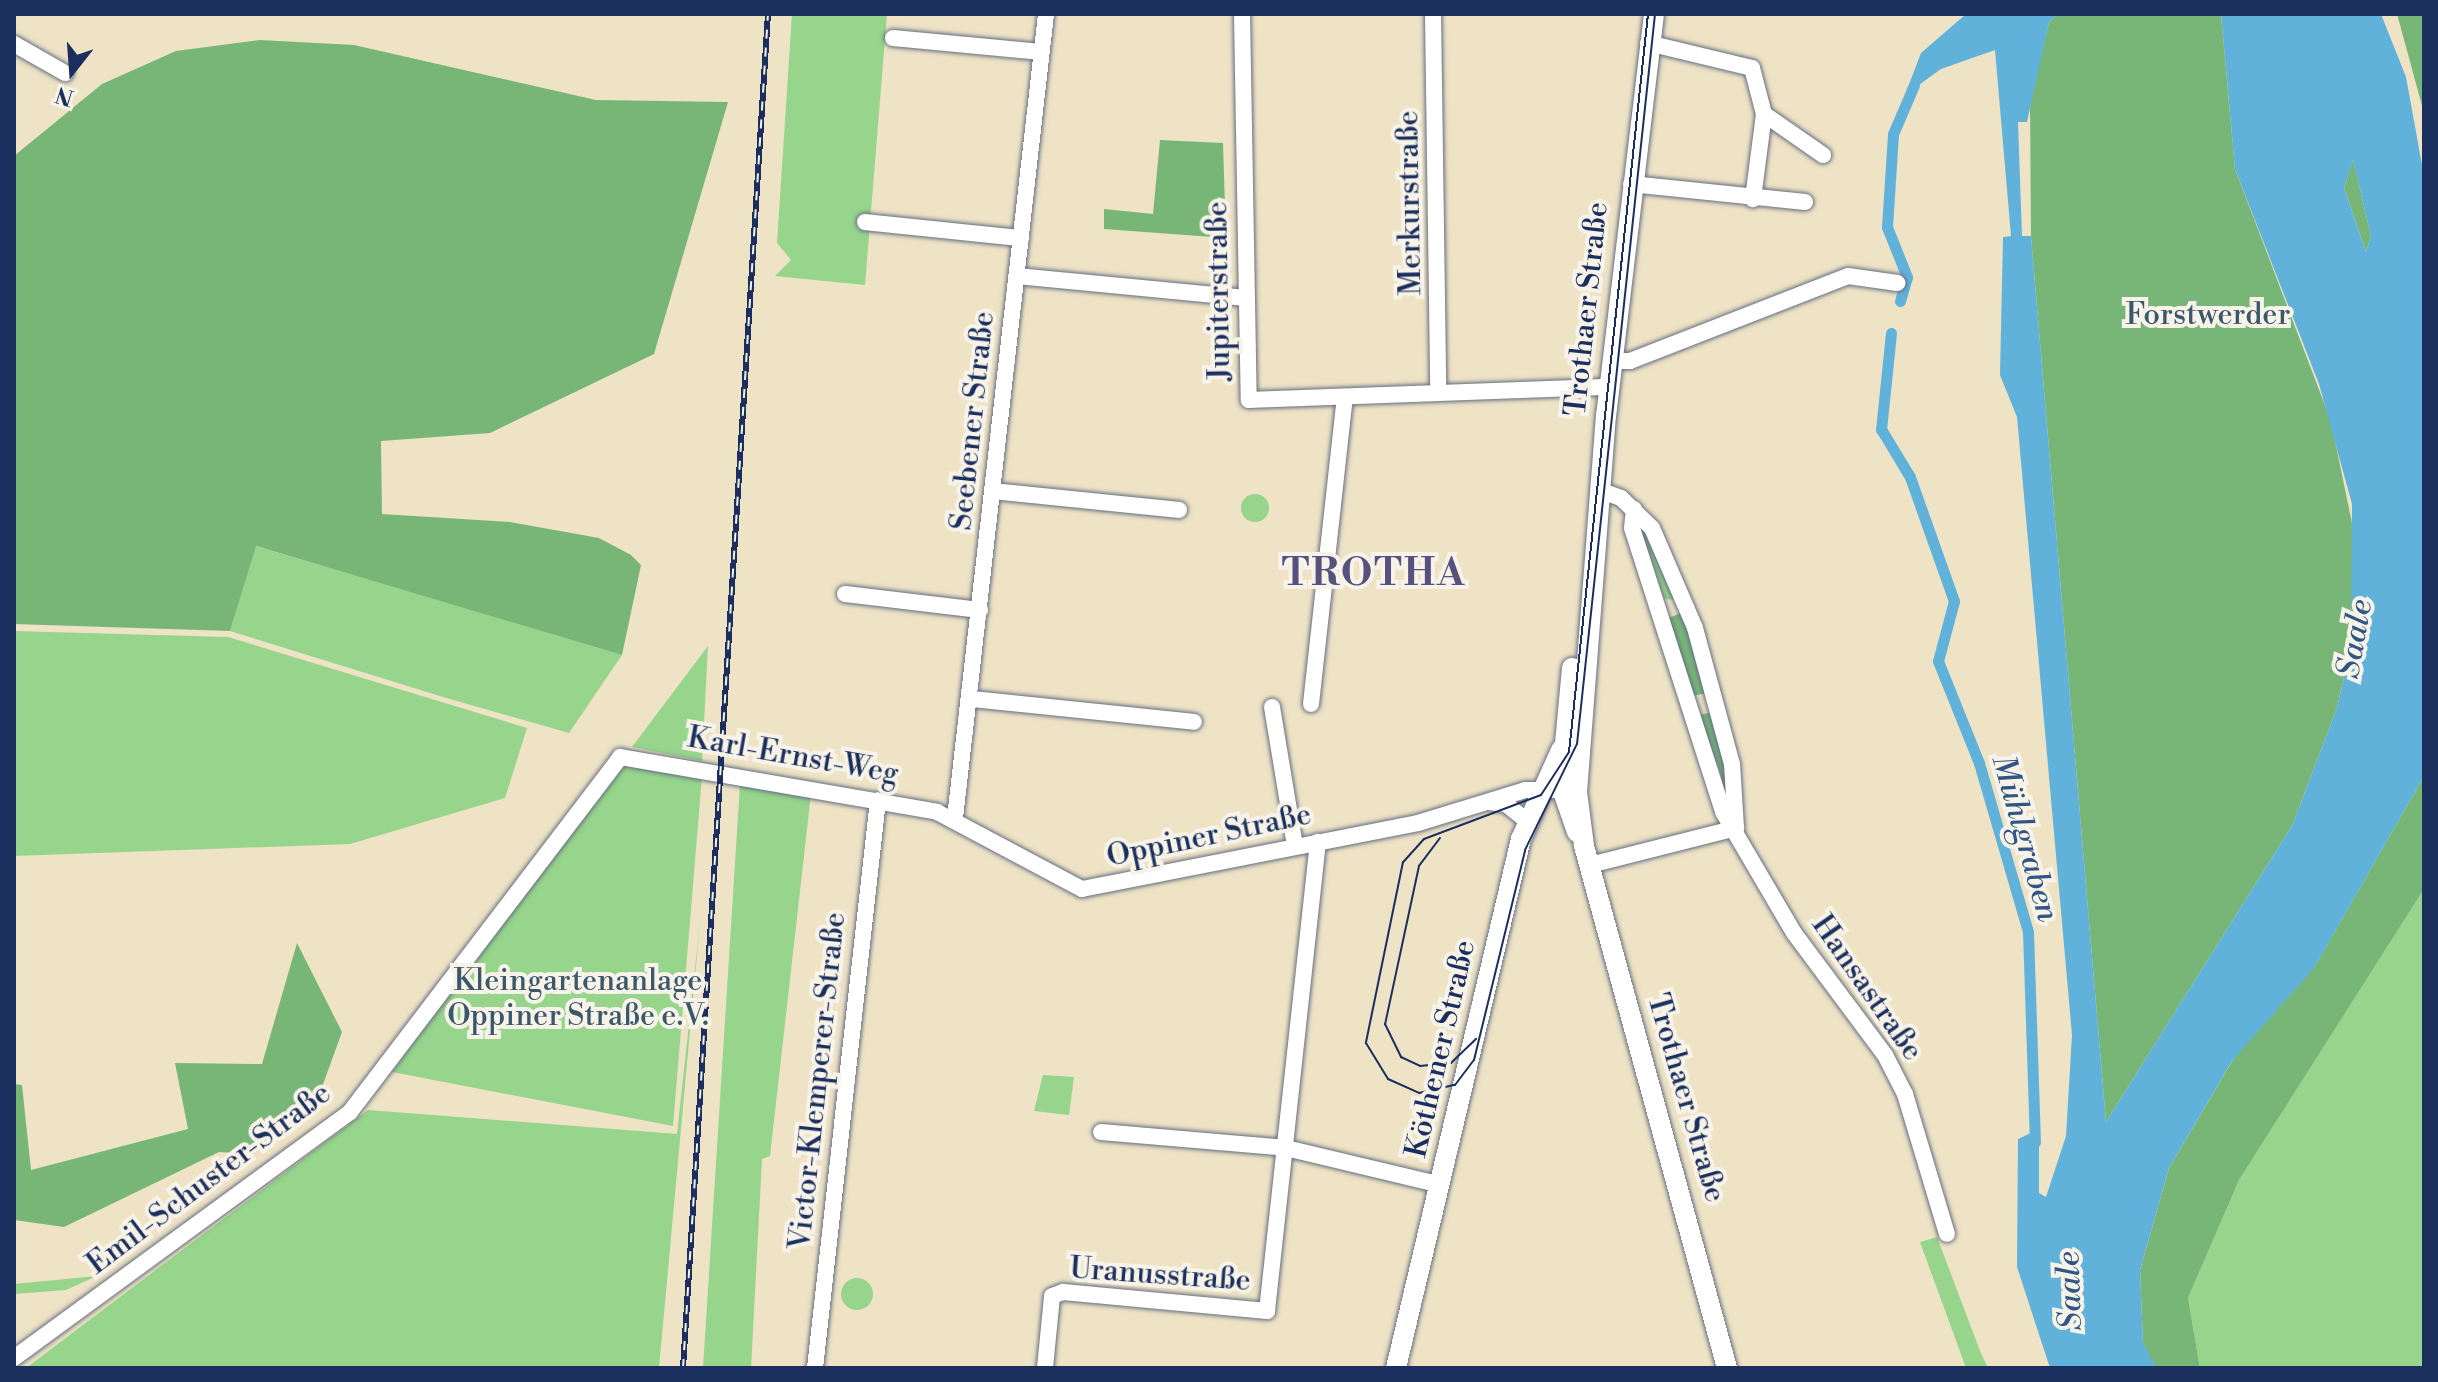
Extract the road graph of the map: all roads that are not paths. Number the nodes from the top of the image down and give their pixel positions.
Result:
1 (1046, 14) edge
2 (1242, 14) edge
3 (1433, 14) edge
4 (1650, 24) edge
5 (893, 38) dead end
6 (14, 44) edge
7 (1041, 52) junction
8 (65, 73) dead end
9 (1764, 114) junction
10 (1823, 155) dead end
11 (1631, 184) junction
12 (1753, 199) junction
13 (1805, 202) dead end
14 (865, 222) dead end
15 (1021, 238) junction
16 (1017, 276) junction
17 (1898, 283) dead end
18 (1246, 298) junction
19 (1612, 361) junction
20 (1609, 387) junction
21 (1438, 392) junction
22 (1345, 397) junction
23 (1599, 490) junction
24 (993, 491) junction
25 (1634, 509) junction
26 (1179, 510) dead end
27 (845, 594) dead end
28 (1589, 599) junction
29 (1686, 607) junction
30 (980, 610) junction
31 (1661, 615) junction
32 (973, 699) junction
33 (1717, 702) junction
34 (1311, 704) dead end
35 (1272, 707) dead end
36 (1689, 709) junction
37 (1194, 722) dead end
38 (1561, 750) joint
39 (620, 757) joint
40 (1553, 791) junction
41 (1726, 794) junction
42 (878, 800) junction
43 (1487, 802) junction
44 (1580, 814) junction
45 (955, 818) junction
46 (1528, 822) junction
47 (1736, 828) junction
48 (1318, 842) junction
49 (1295, 846) junction
50 (1587, 855) junction
51 (1101, 1132) dead end
52 (1286, 1148) junction
53 (1441, 1185) junction
54 (1947, 1234) dead end
55 (14, 1358) edge
56 (815, 1368) edge
57 (1045, 1368) edge
58 (1396, 1368) edge
59 (1727, 1368) edge

1 - 7 street, Seebener Straße
2 - 18 street, Jupiterstraße
3 - 21 street, Merkurstraße
4 - 9 street
4 - 11 main road, Trothaer Straße
5 - 7 street
6 - 8 street
7 - 15 street, Seebener Straße
9 - 10 street
9 - 12 street
11 - 12 street
11 - 19 main road, Trothaer Straße
12 - 13 street
14 - 15 street
15 - 16 street, Seebener Straße
16 - 18 street
16 - 24 street, Seebener Straße
17 - 19 street
18 - 22 street, Jupiterstraße
19 - 20 main road, Trothaer Straße
20 - 21 street, Jupiterstraße
20 - 23 main road, Trothaer Straße
21 - 22 street, Jupiterstraße
22 - 34 street
23 - 25 street
23 - 28 main road, Trothaer Straße
24 - 26 street
24 - 30 street, Seebener Straße
25 - 29 street
25 - 31 street
27 - 30 street
28 - 38 main road, Trothaer Straße
28 - 44 main road, Trothaer Straße
29 - 31 street
29 - 33 street
30 - 32 street, Seebener Straße
31 - 36 street
32 - 37 street
32 - 45 street, Seebener Straße
33 - 36 street
33 - 41 street
35 - 49 street
36 - 41 street
38 - 40 main road, Köthener Straße
39 - 42 street, Karl-Ernst-Weg
39 - 55 street, Emil-Schuster-Straße
40 - 43 street, Oppiner Straße
40 - 44 street
40 - 46 main road, Köthener Straße
40 - 50 main road, Trothaer Straße
41 - 47 street, Hansastraße
42 - 45 street, Karl-Ernst-Weg
42 - 56 street, Victor-Klemperer-Straße
43 - 46 street
43 - 48 street, Oppiner Straße
44 - 50 main road, Trothaer Straße
45 - 49 street, Oppiner Straße
46 - 53 main road, Köthener Straße
47 - 50 street
47 - 54 street, Hansastraße
48 - 49 street, Oppiner Straße
48 - 52 street, Uranusstraße
50 - 59 main road, Trothaer Straße
51 - 52 street
52 - 53 street
52 - 57 street, Uranusstraße
53 - 58 main road, Köthener Straße

